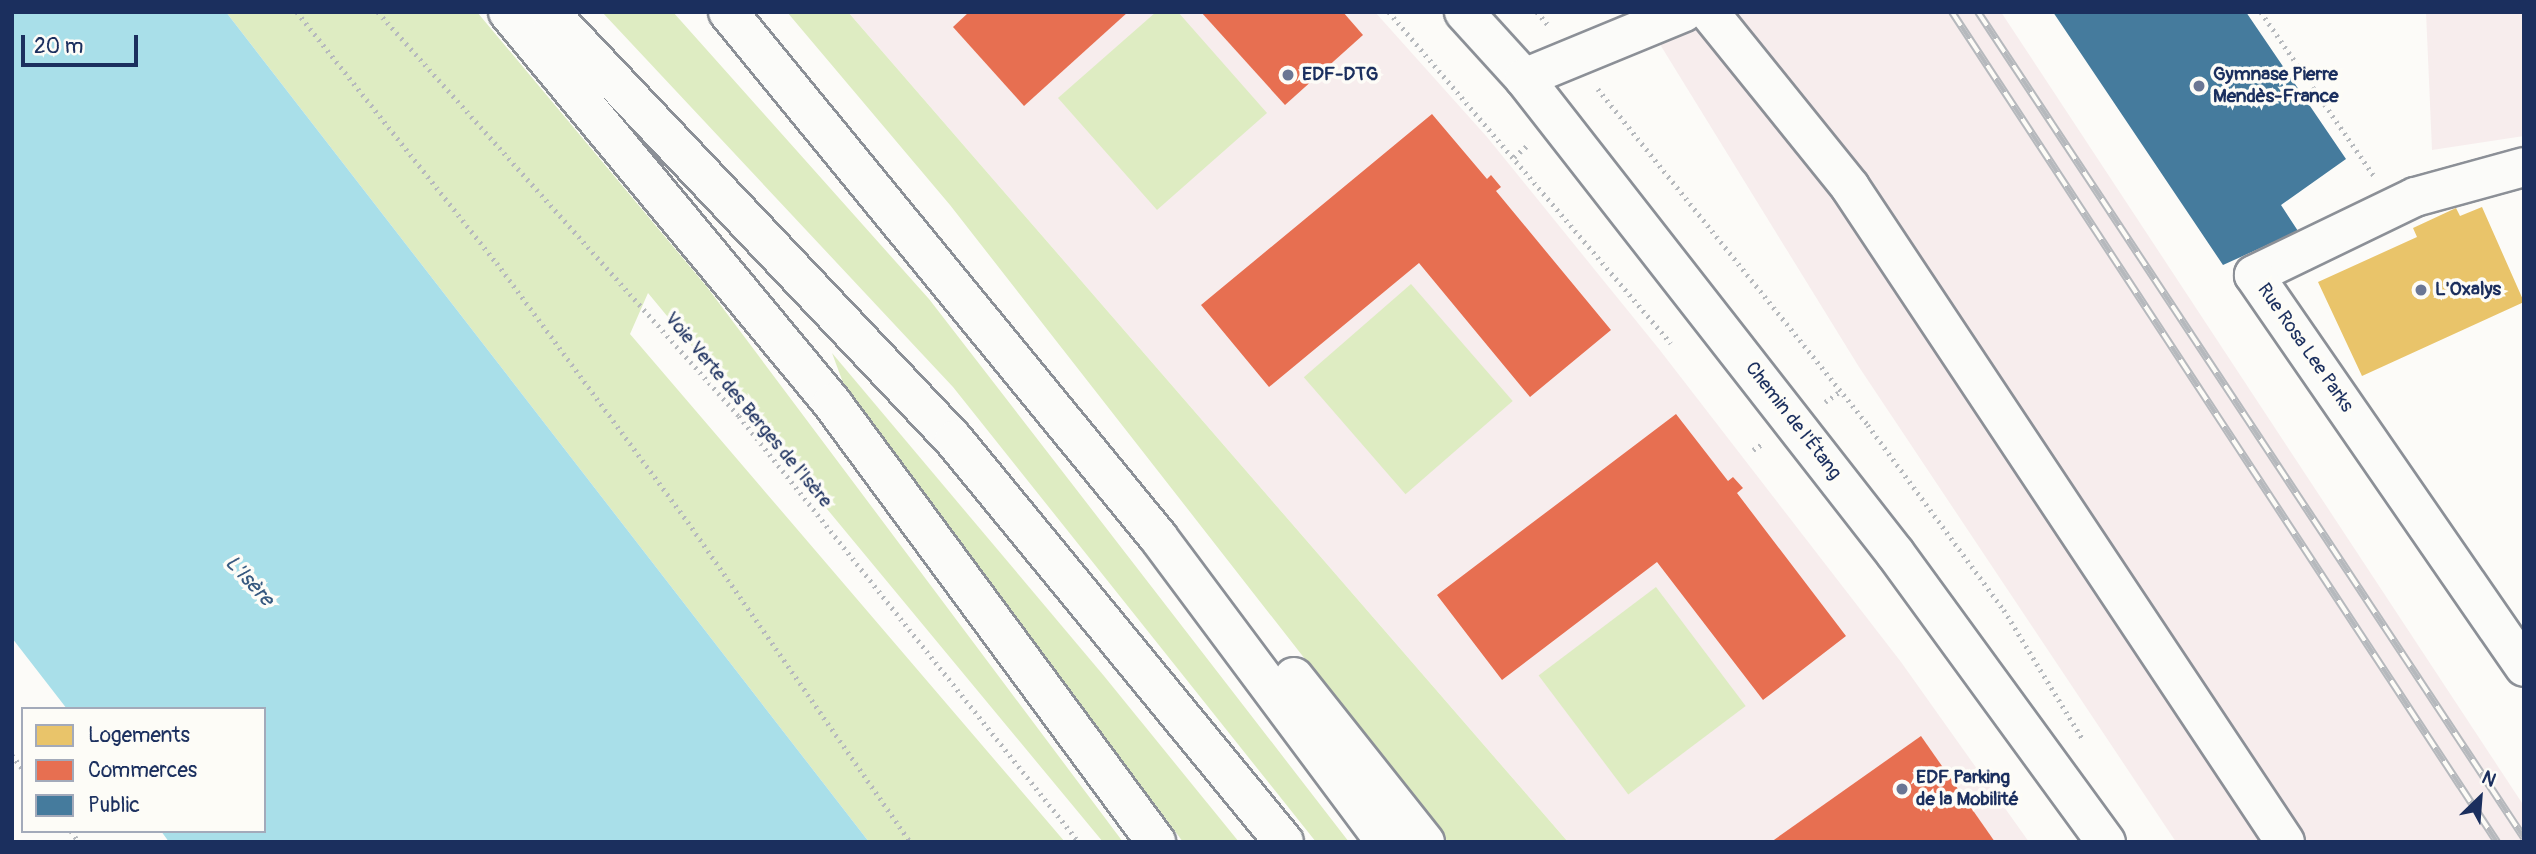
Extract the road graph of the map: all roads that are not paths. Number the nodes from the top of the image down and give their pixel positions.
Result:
1 (508, 12) edge
2 (550, 12) edge
3 (1464, 12) edge
4 (1684, 12) edge
5 (1709, 12) edge
6 (735, 18) edge
7 (1524, 78) junction
8 (2524, 167) edge
9 (950, 279) junction
10 (2523, 663) edge
11 (1156, 842) edge
12 (1284, 842) edge
13 (1385, 842) edge
14 (1425, 842) edge
15 (2106, 842) edge
16 (2285, 842) edge

1 - 11 main road
2 - 12 main road
3 - 7 main road, Chemin de l'Étang
4 - 7 main road
5 - 16 main road
6 - 9 main road
7 - 15 main road, Chemin de l'Étang
8 - 10 main road, Rue Rosa Lee Parks
9 - 13 main road
9 - 14 main road

